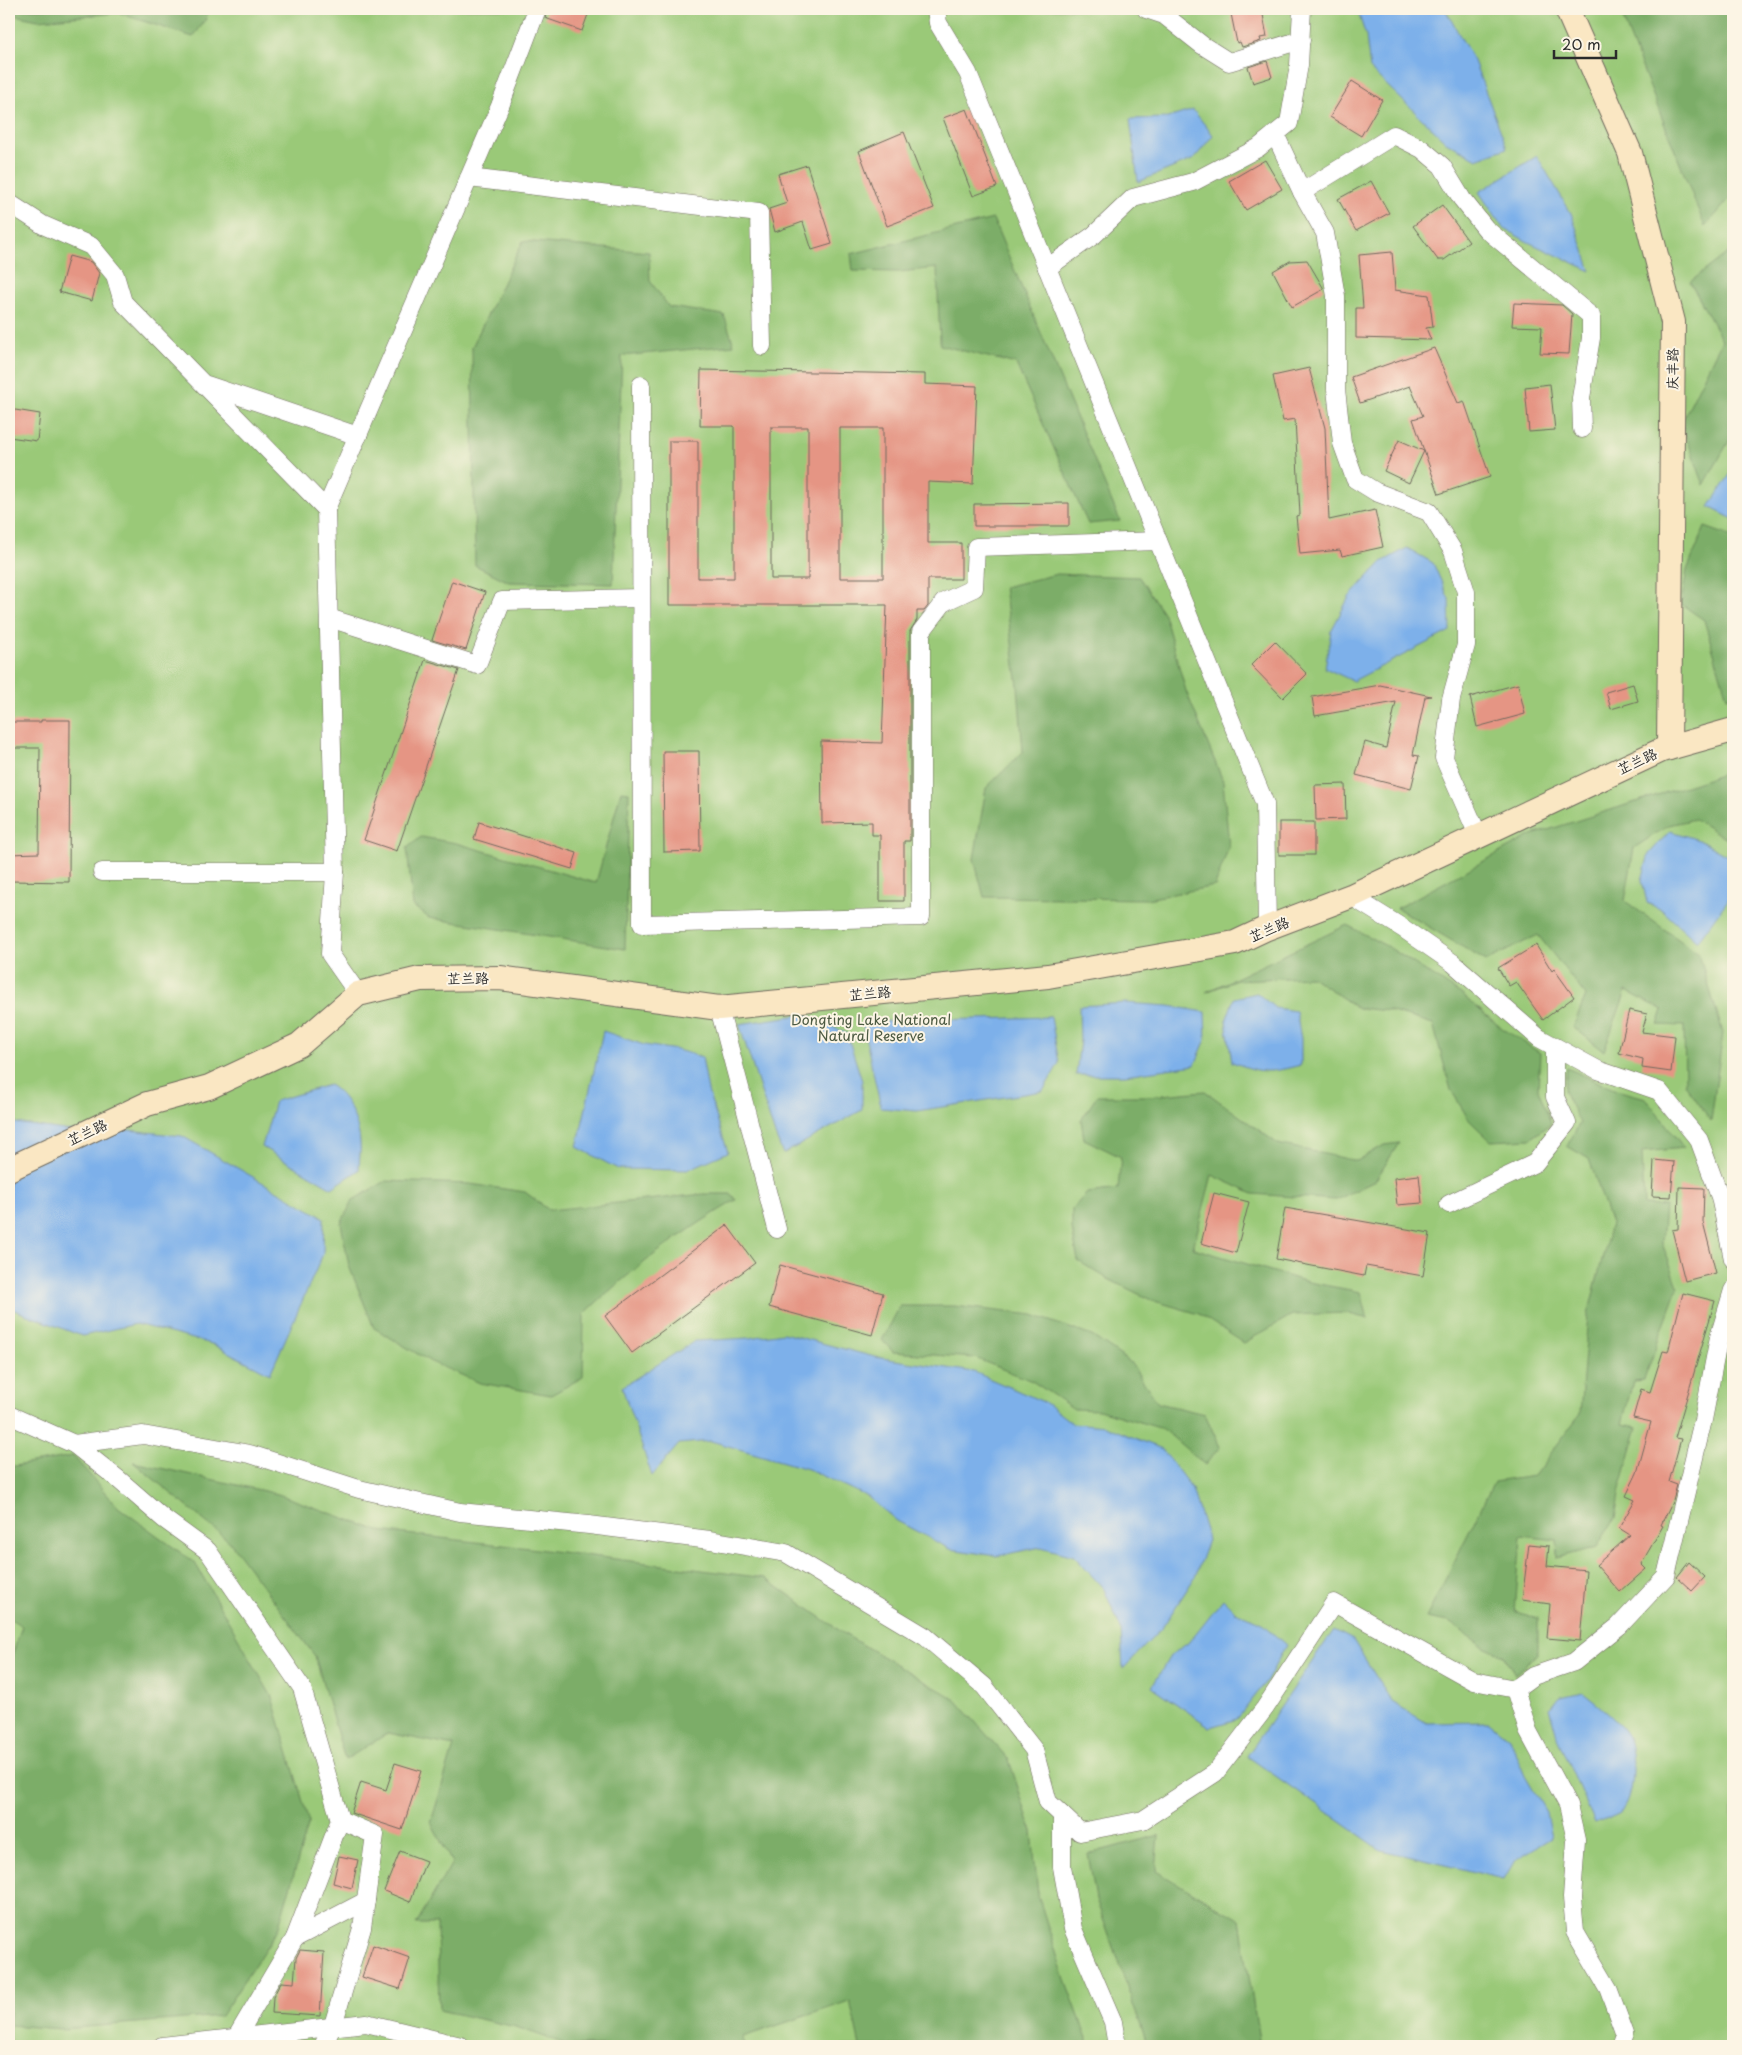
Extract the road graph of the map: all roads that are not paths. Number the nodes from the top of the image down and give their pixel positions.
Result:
1 (537, 9) edge
2 (936, 9) edge
3 (1146, 9) edge
4 (1302, 9) edge
5 (1567, 9) edge
6 (1300, 40) junction
7 (1275, 134) junction
8 (469, 178) junction
9 (1302, 192) junction
10 (9, 203) edge
11 (1047, 268) junction
12 (762, 346) dead end
13 (203, 384) junction
14 (641, 385) dead end
15 (1582, 429) dead end
16 (358, 436) junction
17 (326, 509) junction
18 (1158, 541) junction
19 (642, 598) junction
20 (329, 618) junction
21 (1733, 730) edge
22 (1669, 748) junction
23 (1478, 835) junction
24 (102, 872) dead end
25 (335, 872) junction
26 (1351, 896) junction
27 (1267, 928) junction
28 (358, 994) junction
29 (719, 1008) junction
30 (1555, 1047) junction
31 (9, 1169) edge
32 (1449, 1204) dead end
33 (777, 1229) dead end
34 (1733, 1259) edge
35 (1733, 1290) edge
36 (9, 1415) edge
37 (74, 1444) junction
38 (1515, 1689) junction
39 (1062, 1815) junction
40 (340, 1820) junction
41 (366, 1901) junction
42 (295, 1938) junction
43 (333, 2025) junction
44 (236, 2038) junction
45 (162, 2046) edge
46 (323, 2046) edge
47 (461, 2046) edge
48 (1117, 2046) edge
49 (1620, 2046) edge

1 - 8 street
2 - 11 street
3 - 6 street
4 - 6 street
5 - 22 street, 庆丰路
6 - 7 street
7 - 9 street
7 - 11 street
8 - 12 street
8 - 16 street
9 - 15 street
9 - 23 street
10 - 13 street
11 - 18 street
13 - 16 street
13 - 17 street
14 - 19 street
16 - 17 street
17 - 20 street
18 - 19 street
18 - 27 street
19 - 20 street
20 - 25 street
21 - 22 street, 芷兰路
22 - 23 street, 芷兰路
23 - 26 street, 芷兰路
24 - 25 street
25 - 28 street
26 - 27 street, 芷兰路
26 - 30 street
27 - 29 street, 芷兰路
28 - 29 street, 芷兰路
28 - 31 street, 芷兰路
29 - 33 street
30 - 32 street
30 - 34 street
35 - 38 street
36 - 37 street
37 - 39 street
37 - 40 street
38 - 39 street
38 - 49 street
39 - 48 street
40 - 41 street
40 - 42 street
41 - 42 street
41 - 43 street
42 - 44 street
43 - 44 street
43 - 46 street
43 - 47 street
44 - 45 street

